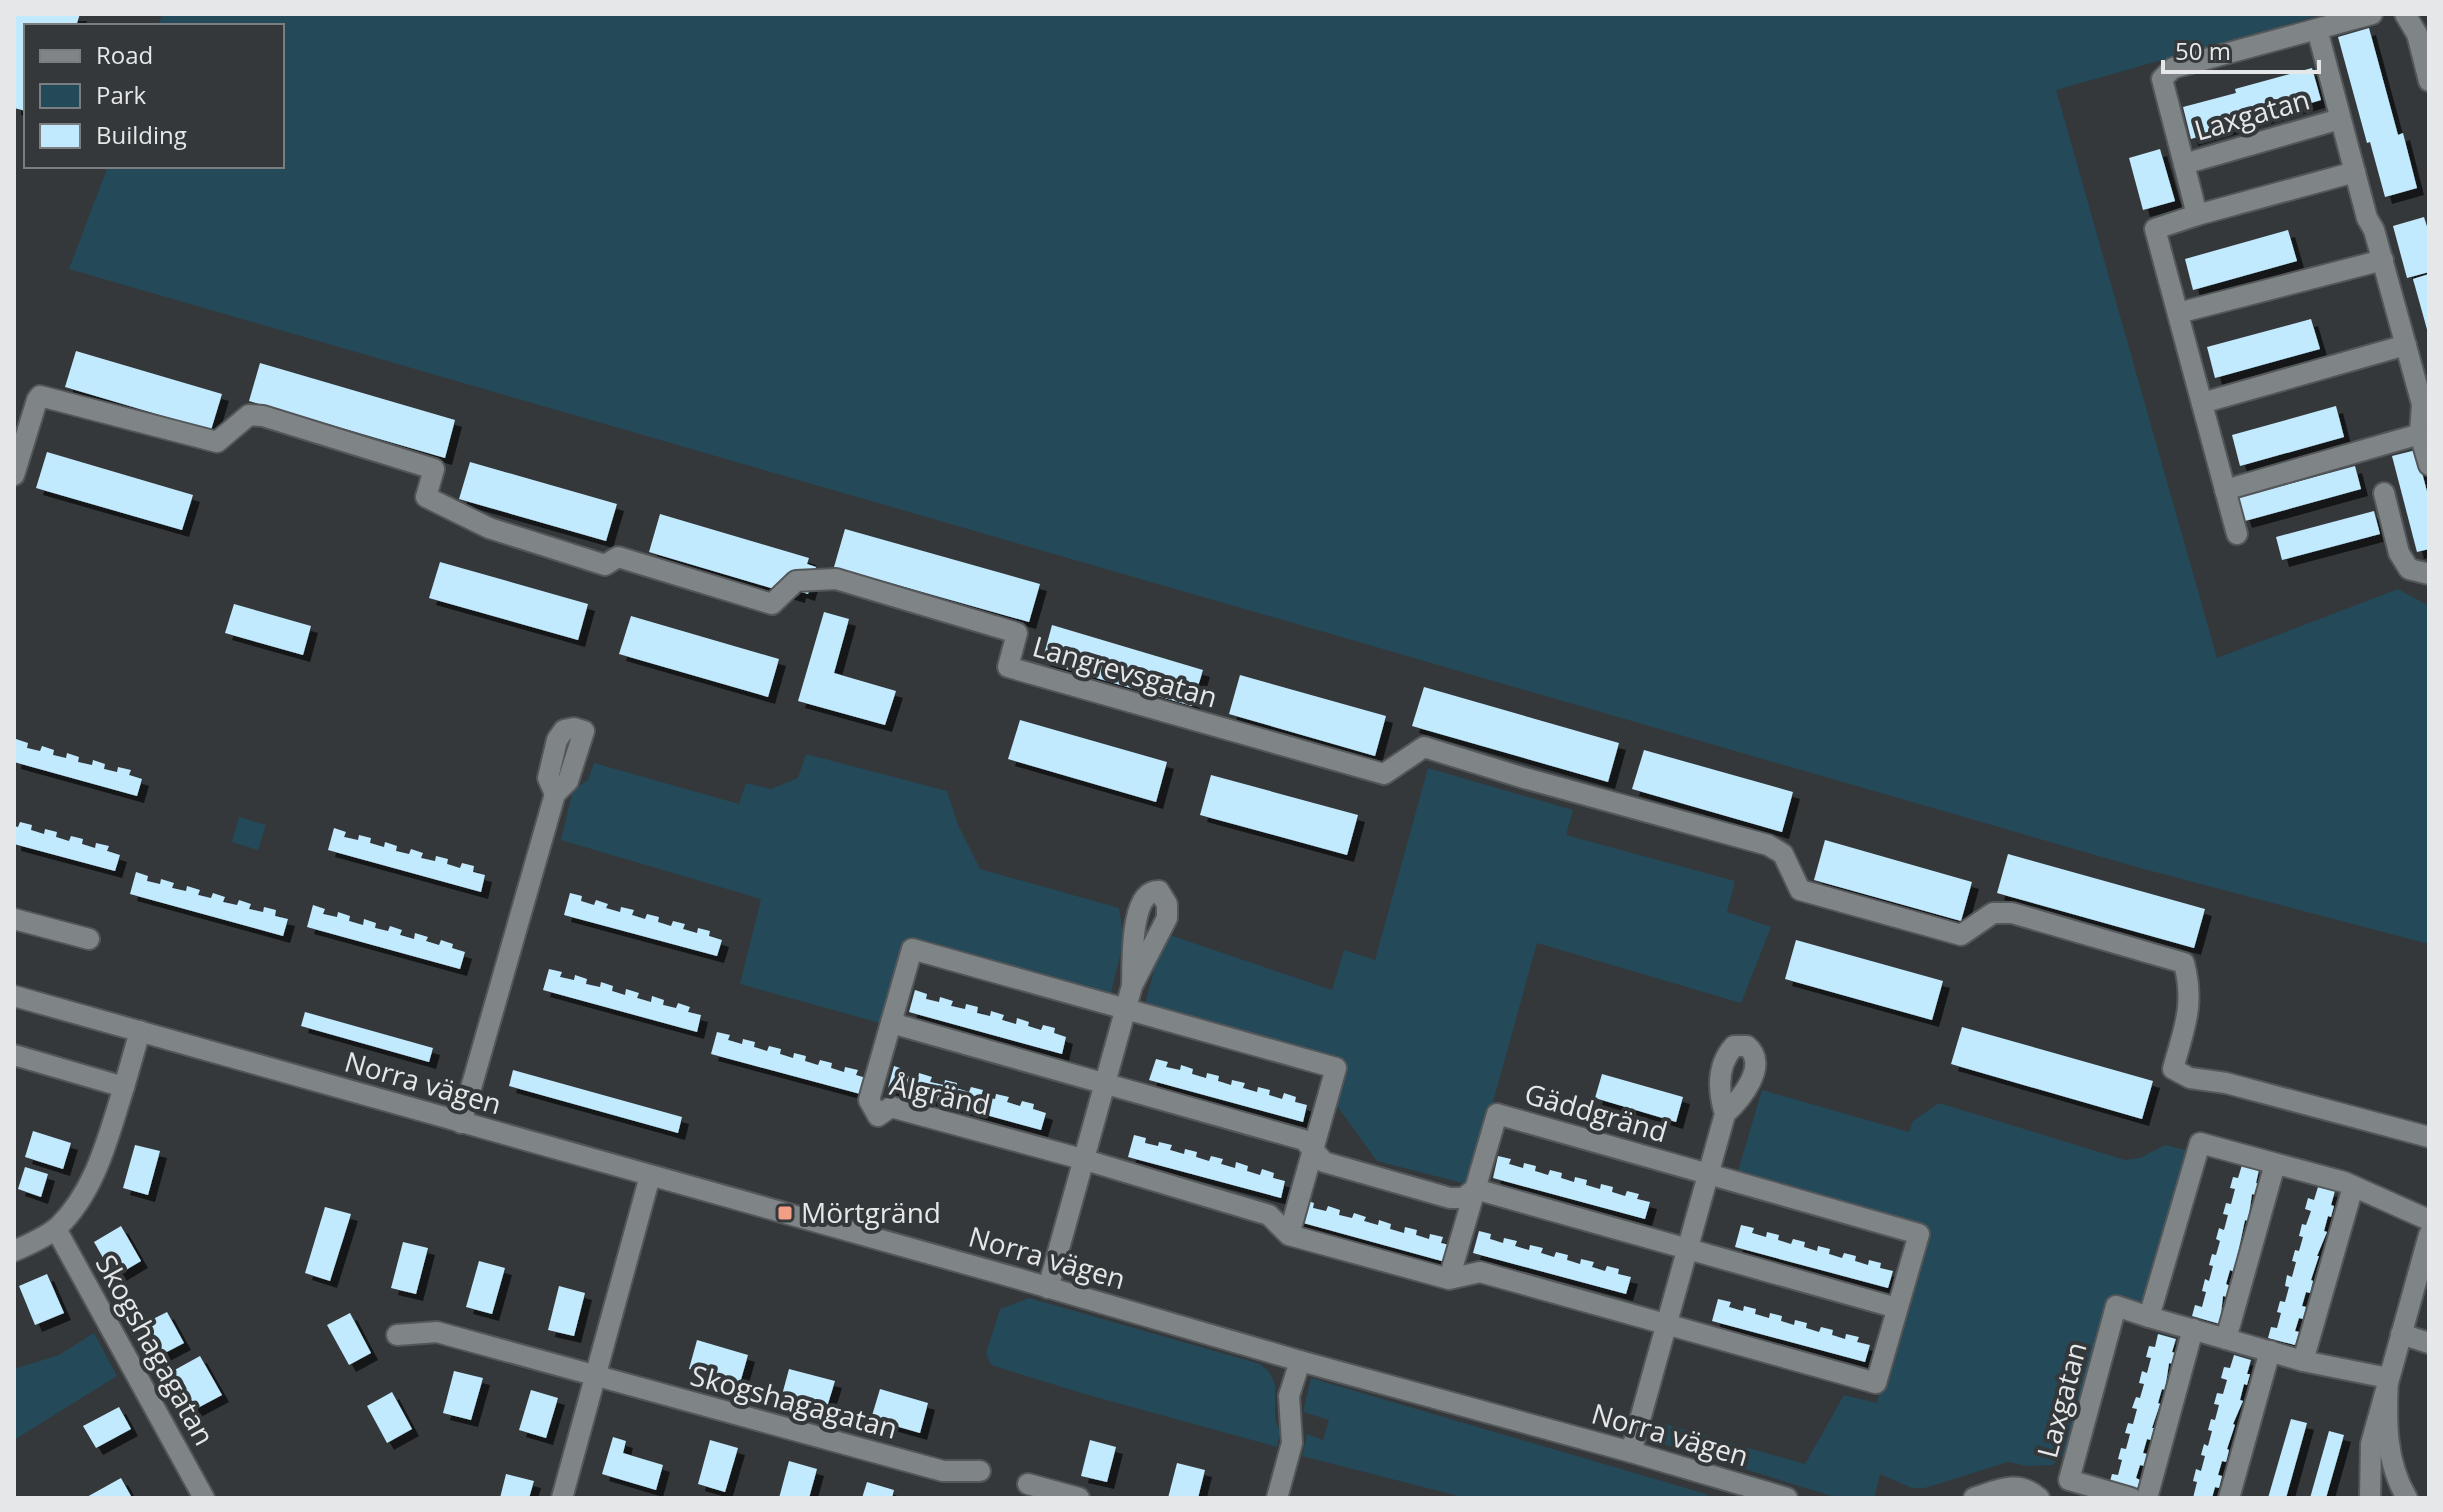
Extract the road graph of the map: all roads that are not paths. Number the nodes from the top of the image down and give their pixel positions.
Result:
1 (2372, 14) edge
2 (2405, 14) edge
3 (2317, 29) junction
4 (2429, 81) edge
5 (2340, 119) junction
6 (2184, 164) junction
7 (2355, 172) junction
8 (2197, 215) junction
9 (2383, 260) junction
10 (2178, 313) junction
11 (2406, 345) junction
12 (2202, 403) junction
13 (2420, 434) junction
14 (2429, 465) edge
15 (14, 475) edge
16 (2225, 490) junction
17 (2384, 493) dead end
18 (2237, 534) dead end
19 (2429, 574) edge
20 (555, 794) dead end
21 (14, 919) edge
22 (89, 939) dead end
23 (1132, 986) dead end
24 (14, 996) edge
25 (1125, 1009) junction
26 (891, 1023) junction
27 (140, 1031) junction
28 (14, 1055) edge
29 (1104, 1084) junction
30 (124, 1087) junction
31 (1725, 1114) dead end
32 (461, 1123) junction
33 (2429, 1137) edge
34 (1312, 1150) junction
35 (1082, 1159) junction
36 (2275, 1164) junction
37 (1708, 1175) junction
38 (650, 1176) junction
39 (2353, 1187) junction
40 (1475, 1189) junction
41 (2429, 1220) edge
42 (56, 1229) junction
43 (1289, 1235) junction
44 (2429, 1235) edge
45 (1687, 1249) junction
46 (14, 1251) edge
47 (1449, 1279) junction
48 (1048, 1288) junction
49 (1897, 1308) junction
50 (2149, 1317) junction
51 (1666, 1324) junction
52 (2193, 1329) junction
53 (2401, 1334) junction
54 (397, 1335) dead end
55 (2226, 1339) junction
56 (2429, 1343) edge
57 (2270, 1351) junction
58 (1300, 1361) junction
59 (2303, 1361) junction
60 (595, 1377) junction
61 (2388, 1378) junction
62 (1631, 1452) junction
63 (980, 1471) dead end
64 (1028, 1484) dead end
65 (1776, 1497) edge
66 (204, 1498) edge
67 (562, 1498) edge
68 (1079, 1498) edge
69 (1277, 1498) edge
70 (1974, 1498) edge
71 (2039, 1498) edge
72 (2131, 1498) edge
73 (2147, 1498) edge
74 (2229, 1498) edge
75 (2370, 1498) edge
76 (2407, 1498) edge

1 - 3 street
2 - 4 street
3 - 5 street, Laxgatan
3 - 6 street
5 - 6 street, Laxgatan
5 - 7 street, Laxgatan
6 - 8 street, Laxgatan
7 - 8 street
7 - 9 street, Laxgatan
8 - 10 street
9 - 10 street
9 - 11 street, Laxgatan
10 - 12 street
11 - 12 street
11 - 13 street, Laxgatan
12 - 16 street
13 - 14 street, Laxgatan
13 - 16 street
15 - 33 street, Langrevsgatan
16 - 18 street
17 - 19 street
20 - 32 street
21 - 22 street
23 - 25 street
24 - 27 street, Norra vägen
25 - 26 street, Ålgränd
25 - 29 street
25 - 34 street, Ålgränd
26 - 29 street, Ålgränd
26 - 35 street, Ålgränd
27 - 30 street
27 - 32 street, Norra vägen
28 - 30 street
29 - 34 street, Ålgränd
29 - 35 street
30 - 42 street
31 - 37 street
32 - 38 street, Norra vägen
34 - 40 street
34 - 43 street, Ålgränd
35 - 43 street, Ålgränd
35 - 48 street
36 - 39 street
36 - 50 street
36 - 55 street
37 - 40 street, Gäddgränd
37 - 45 street
37 - 49 street, Gäddgränd
38 - 48 street, Norra vägen
38 - 60 street
39 - 41 street
39 - 59 street
40 - 45 street
40 - 47 street, Gäddgränd
42 - 46 street
42 - 66 street, Skogshagagatan
43 - 47 street, Gäddgränd
44 - 53 street
45 - 49 street
45 - 51 street
47 - 51 street, Gäddgränd
48 - 58 street, Norra vägen
49 - 51 street, Gäddgränd
50 - 52 street, Laxgatan
50 - 72 street, Laxgatan
51 - 62 street
52 - 55 street, Laxgatan
52 - 73 street
53 - 56 street
53 - 61 street
54 - 60 street, Skogshagagatan
55 - 57 street, Laxgatan
57 - 59 street, Laxgatan
57 - 74 street
58 - 62 street, Norra vägen
58 - 69 street
59 - 61 street, Laxgatan
60 - 63 street, Skogshagagatan
60 - 67 street
61 - 75 street
61 - 76 street
62 - 65 street, Norra vägen
64 - 68 street
70 - 71 street

